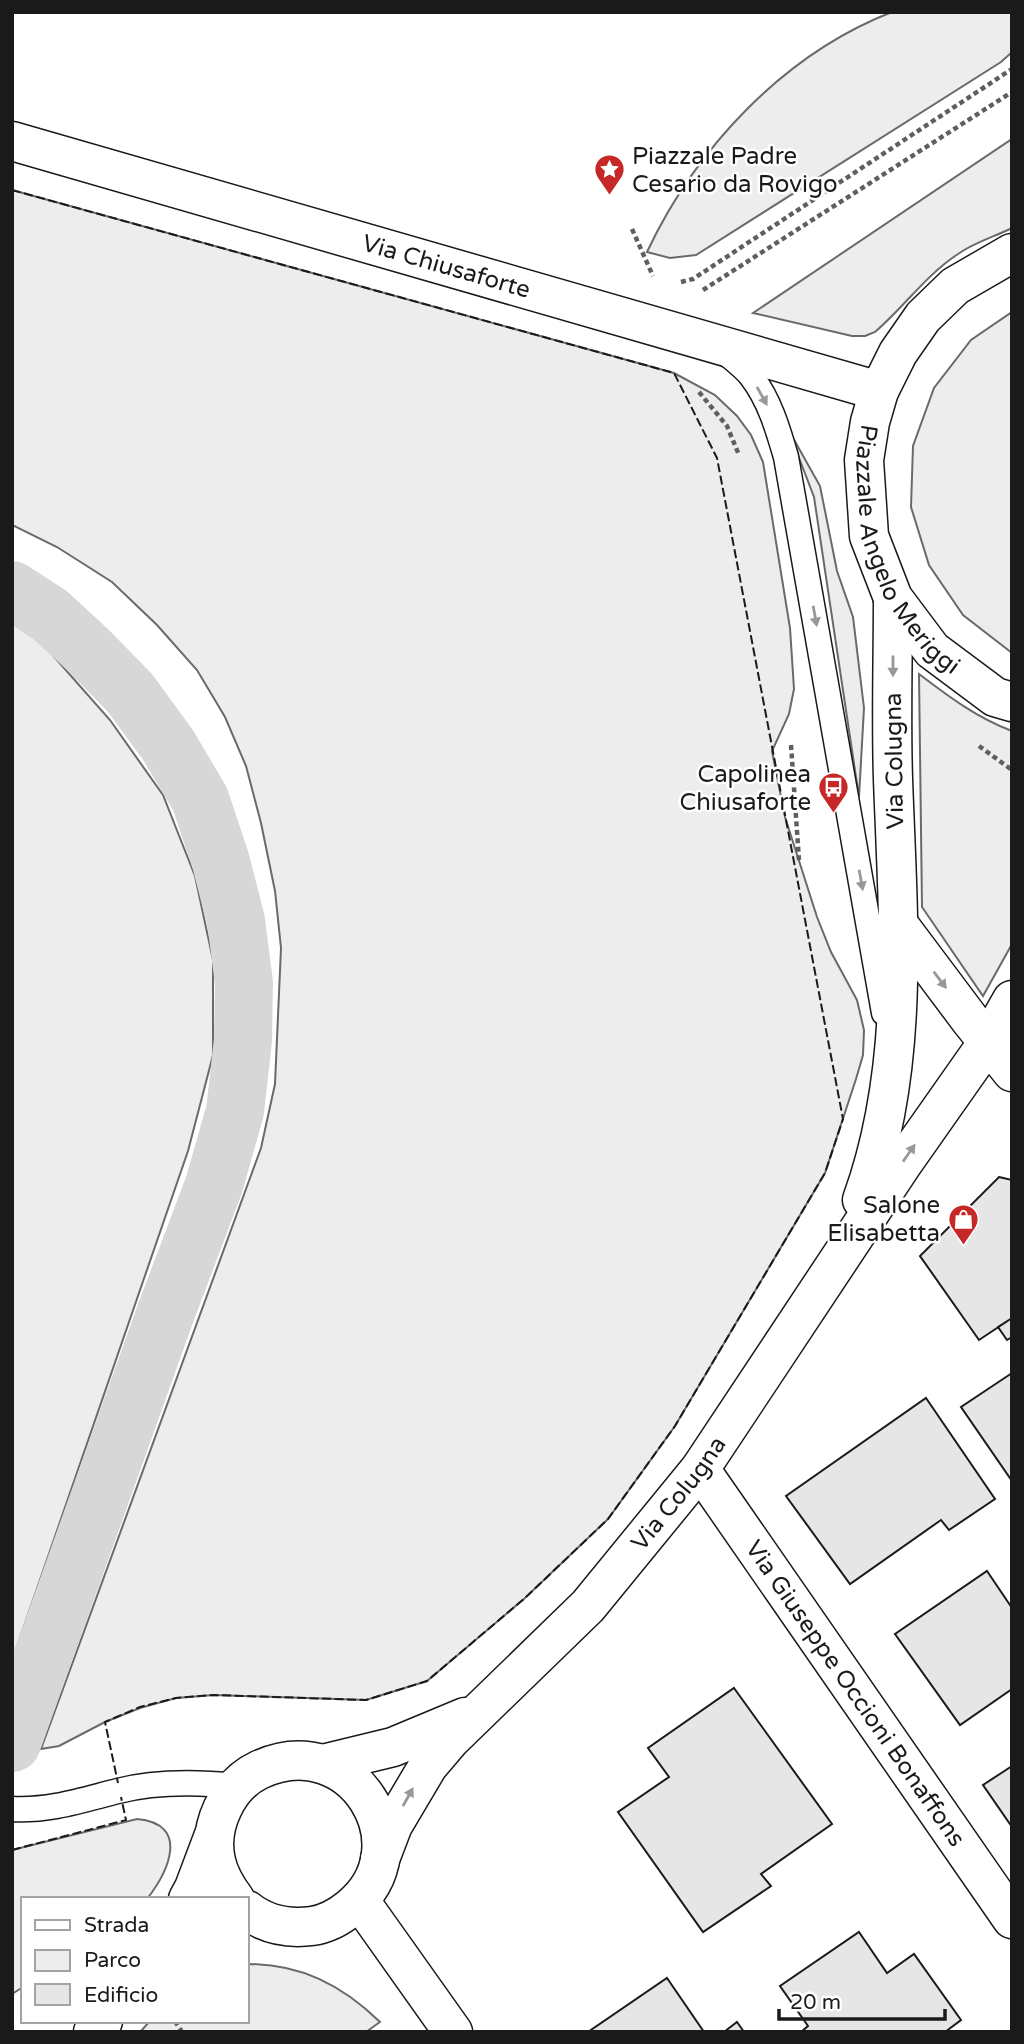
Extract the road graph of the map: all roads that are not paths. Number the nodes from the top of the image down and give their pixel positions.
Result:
1 (12, 141) edge
2 (1012, 253) edge
3 (718, 345) junction
4 (879, 391) junction
5 (893, 598) junction
6 (1012, 702) edge
7 (899, 925) junction
8 (1012, 1000) edge
9 (988, 1042) junction
10 (894, 1065) junction
11 (1012, 1072) edge
12 (844, 1250) junction
13 (700, 1469) junction
14 (480, 1711) junction
15 (323, 1764) junction
16 (236, 1786) junction
17 (24, 1809) edge
18 (215, 1833) junction
19 (380, 1860) junction
20 (189, 1897) edge
21 (233, 1897) edge
22 (360, 1901) junction
23 (248, 1911) edge
24 (1012, 1919) edge
25 (298, 1928) junction
26 (248, 1942) edge
27 (453, 2032) edge

1 - 3 street, Via Chiusaforte
2 - 4 street, Piazzale Angelo Meriggi
3 - 4 street, Via Chiusaforte
3 -> 10 lane
4 - 5 street, Piazzale Angelo Meriggi
5 - 6 street, Piazzale Angelo Meriggi
5 -> 7 street, Via Colugna
7 -> 9 street
7 - 10 street, Via Colugna
8 - 9 street, Via Colugna
9 - 11 street
12 -> 9 street, Via Colugna
10 - 12 street, Via Colugna
12 - 13 street, Via Colugna
13 - 14 street, Via Colugna
13 - 24 street, Via Giuseppe Occioni Bonaffons
14 - 15 street, Via Colugna
19 -> 14 street, Via Colugna
15 - 16 street
15 - 19 street
16 - 17 lane
16 - 18 street
18 - 20 street
18 - 21 street
19 - 22 street, Via Colugna
22 - 25 street
22 - 27 street
23 - 25 street
25 - 26 street

